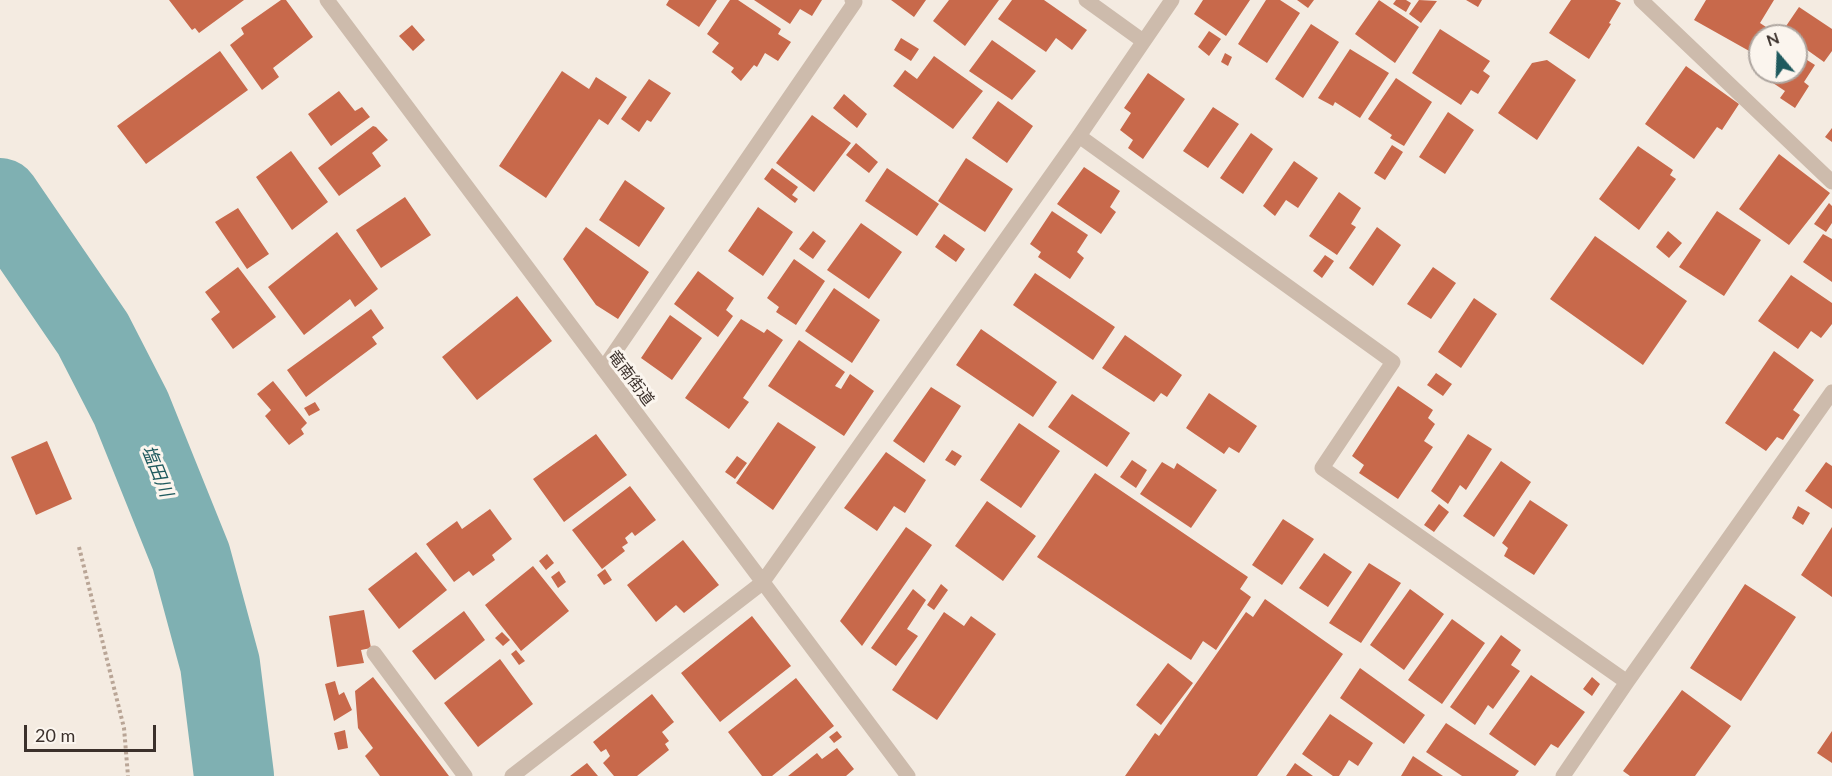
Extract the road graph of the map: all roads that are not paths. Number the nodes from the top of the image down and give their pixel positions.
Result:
1 (327, 0) edge
2 (852, 0) edge
3 (1086, 0) edge
4 (1172, 0) edge
5 (1641, 0) edge
6 (1143, 41) junction
7 (1079, 136) junction
8 (1832, 182) edge
9 (603, 369) junction
10 (1832, 392) edge
11 (762, 583) junction
12 (374, 653) dead end
13 (1627, 681) junction
14 (465, 776) edge
15 (512, 776) edge
16 (908, 776) edge
17 (1563, 776) edge

1 - 9 street, 竜南街道
2 - 9 street
3 - 6 street
4 - 6 street
5 - 8 street
6 - 7 street
7 - 11 street
7 - 13 street
9 - 11 street, 竜南街道
10 - 13 street
11 - 15 street
11 - 16 street, 竜南街道
12 - 14 street
13 - 17 street

